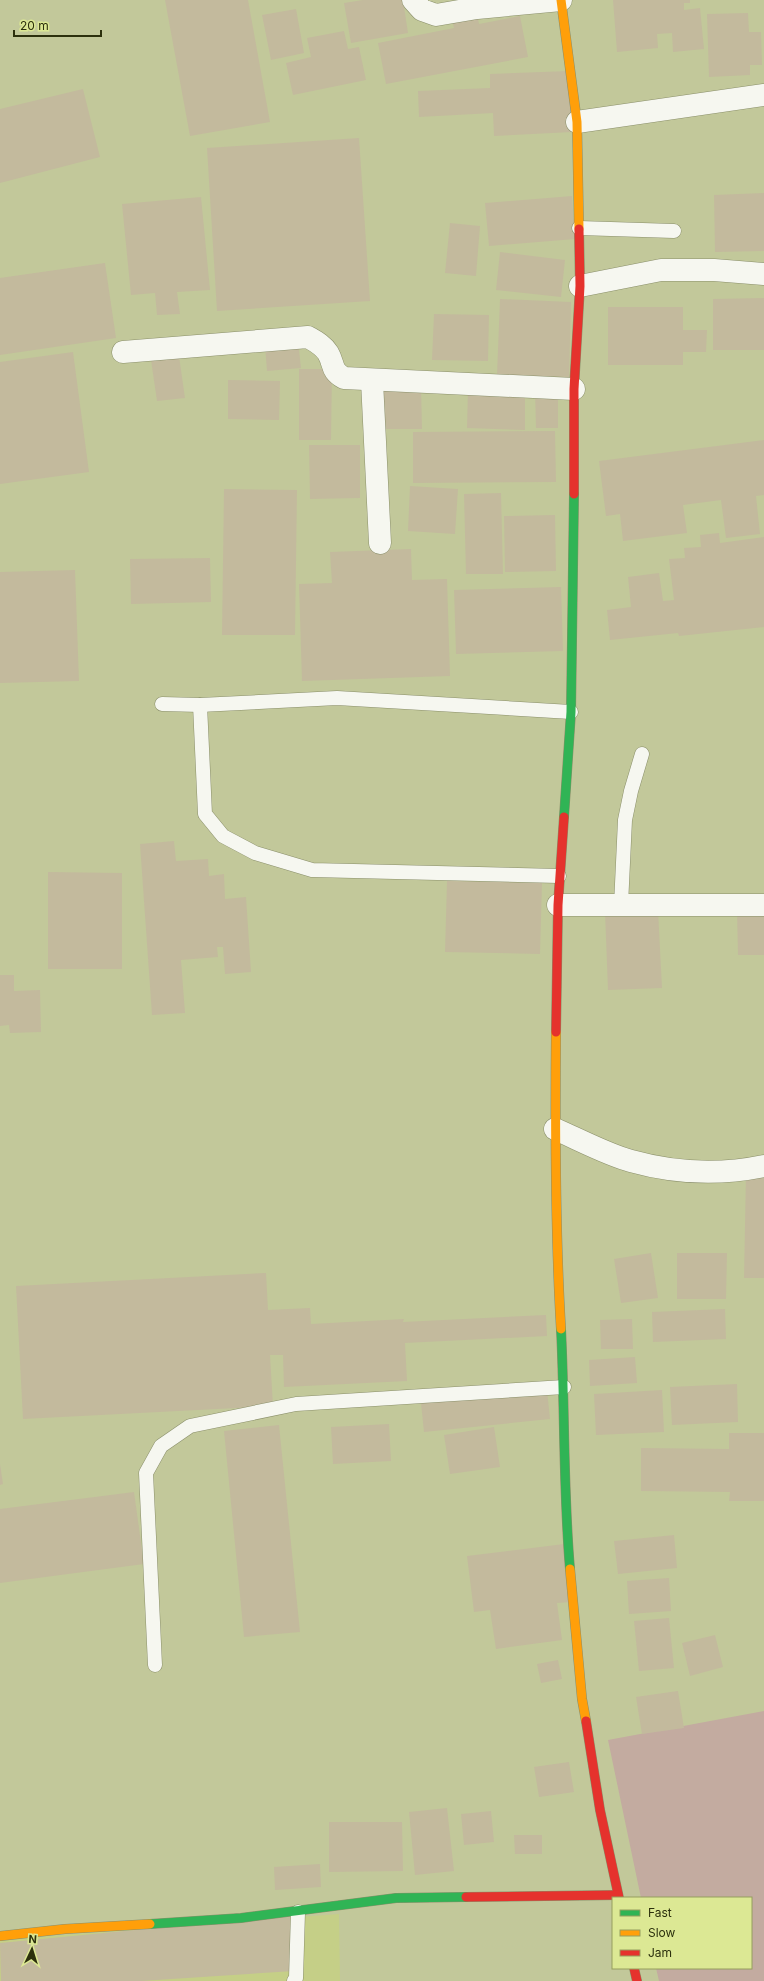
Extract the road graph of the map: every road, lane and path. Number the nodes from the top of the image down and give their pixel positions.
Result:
1 (413, 0) edge
2 (561, 0) edge
3 (764, 94) edge
4 (577, 122) junction
5 (579, 228) junction
6 (674, 231) dead end
7 (764, 274) edge
8 (580, 286) junction
9 (123, 352) dead end
10 (372, 381) junction
11 (574, 389) junction
12 (380, 543) dead end
13 (162, 704) dead end
14 (200, 705) junction
15 (571, 712) junction
16 (642, 754) dead end
17 (559, 876) junction
18 (558, 905) junction
19 (621, 905) junction
20 (764, 905) edge
21 (555, 1129) junction
22 (764, 1166) edge
23 (564, 1387) junction
24 (155, 1665) dead end
25 (619, 1896) edge
26 (298, 1912) junction
27 (0, 1936) edge
28 (634, 1969) edge
29 (294, 1981) edge
30 (637, 1981) edge

1 - 2 street
2 - 4 street
3 - 4 street
4 - 5 street
5 - 6 lane
5 - 8 street
7 - 8 street
8 - 11 street
9 - 10 street
10 - 11 street
10 - 12 street
11 - 15 street
13 - 14 lane
14 - 15 lane
14 - 17 lane
15 - 17 street
16 - 19 lane
17 - 18 street
18 - 19 street
18 - 21 street
19 - 20 street
21 - 22 street
21 - 23 street
23 - 24 lane
23 - 25 street
25 - 26 street
26 - 27 street
26 - 29 lane
28 - 30 street

